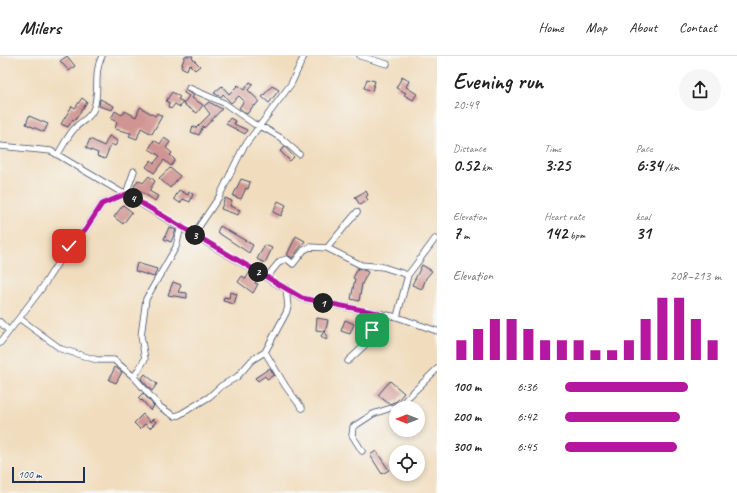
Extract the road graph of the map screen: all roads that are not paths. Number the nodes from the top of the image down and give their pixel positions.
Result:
1 (102, 56) edge
2 (304, 56) edge
3 (360, 56) edge
4 (387, 64) dead end
5 (189, 88) dead end
6 (259, 127) junction
7 (0, 146) edge
8 (58, 154) junction
9 (299, 154) dead end
10 (134, 171) dead end
11 (126, 194) junction
12 (357, 212) dead end
13 (181, 226) junction
14 (194, 234) junction
15 (435, 239) dead end
16 (327, 248) junction
17 (408, 275) junction
18 (267, 277) junction
19 (286, 288) junction
20 (378, 313) junction
21 (398, 317) junction
22 (19, 318) junction
23 (0, 322) edge
24 (9, 331) junction
25 (437, 331) edge
26 (0, 343) edge
27 (265, 352) junction
28 (348, 361) dead end
29 (437, 369) edge
30 (134, 376) junction
31 (302, 408) dead end
32 (362, 452) dead end

1 - 8 street
2 - 6 street
3 - 4 street
5 - 6 street
6 - 9 street
6 - 14 street
7 - 8 street
8 - 11 street
10 - 11 street
11 - 13 street
11 - 22 street
12 - 16 street
13 - 14 street
13 - 30 street
14 - 18 street
15 - 17 street
16 - 17 street
16 - 18 street
17 - 21 street
18 - 19 street
19 - 20 street
19 - 27 street
20 - 21 street
20 - 28 street
21 - 25 street
22 - 24 street
22 - 30 street
23 - 24 street
24 - 26 street
27 - 30 street
27 - 31 street
29 - 32 street

